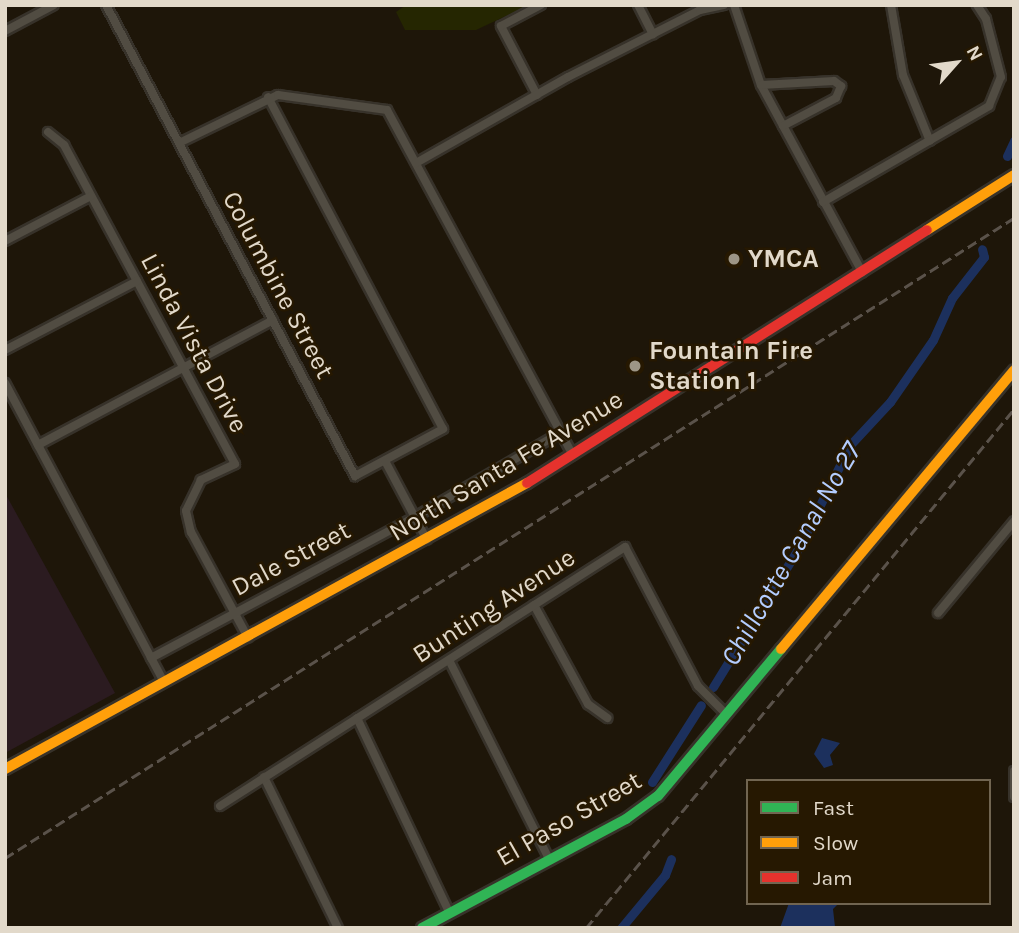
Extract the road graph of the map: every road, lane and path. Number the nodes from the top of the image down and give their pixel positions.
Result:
1 (54, 5) edge
2 (106, 5) edge
3 (541, 5) edge
4 (638, 5) edge
5 (723, 5) edge
6 (734, 5) edge
7 (891, 5) edge
8 (977, 5) edge
9 (5, 31) edge
10 (653, 34) junction
11 (761, 85) junction
12 (537, 95) junction
13 (268, 97) junction
14 (783, 126) junction
15 (48, 132) dead end
16 (930, 141) junction
17 (179, 143) junction
18 (416, 163) junction
19 (1014, 175) edge
20 (91, 196) junction
21 (823, 202) junction
22 (5, 241) edge
23 (862, 272) junction
24 (136, 281) junction
25 (273, 320) junction
26 (5, 351) edge
27 (184, 368) junction
28 (1014, 370) edge
29 (5, 383) edge
30 (560, 433) junction
31 (38, 445) junction
32 (573, 455) junction
33 (385, 461) junction
34 (415, 517) junction
35 (1014, 521) edge
36 (427, 540) junction
37 (534, 605) junction
38 (938, 613) dead end
39 (234, 614) junction
40 (248, 638) junction
41 (151, 657) junction
42 (449, 660) junction
43 (164, 682) junction
44 (726, 714) junction
45 (357, 718) junction
46 (607, 718) dead end
47 (5, 769) edge
48 (1014, 771) edge
49 (264, 778) junction
50 (1014, 797) edge
51 (220, 806) dead end
52 (548, 859) junction
53 (449, 912) junction
54 (338, 928) edge
55 (422, 928) edge

1 - 9 street
2 - 17 street, Columbine Street
3 - 12 street
4 - 10 street
5 - 10 street
6 - 11 street
7 - 16 street
8 - 16 street
10 - 12 street
11 - 14 street
11 - 14 street
12 - 18 street
13 - 17 street
13 - 18 street
13 - 33 street
14 - 21 street
15 - 20 street, Linda Vista Drive
16 - 21 street
17 - 25 street, Columbine Street
18 - 30 street
19 - 23 main road, North Santa Fe Avenue
20 - 22 street
20 - 24 street, Linda Vista Drive
21 - 23 street
23 - 32 main road, North Santa Fe Avenue
24 - 26 street
24 - 27 street, Linda Vista Drive
25 - 27 street
25 - 33 street, Columbine Street
27 - 31 street
27 - 39 street, Linda Vista Drive
28 - 44 main road, El Paso Street
29 - 31 street
30 - 32 street
30 - 34 street, Dale Street
31 - 41 street
32 - 36 main road, North Santa Fe Avenue
33 - 34 street
34 - 36 street
34 - 39 street, Dale Street
35 - 38 street
36 - 40 main road, North Santa Fe Avenue
37 - 42 street, Bunting Avenue
37 - 44 street, Bunting Avenue
37 - 46 street
39 - 40 street, Linda Vista Drive
39 - 41 street, Dale Street
40 - 43 main road, North Santa Fe Avenue
41 - 43 street
42 - 45 street, Bunting Avenue
42 - 52 street
43 - 47 main road, North Santa Fe Avenue
44 - 52 main road, El Paso Street
45 - 49 street, Bunting Avenue
45 - 53 street
48 - 50 street
49 - 51 street, Bunting Avenue
49 - 54 street
52 - 53 main road, El Paso Street
53 - 55 main road, El Paso Street

